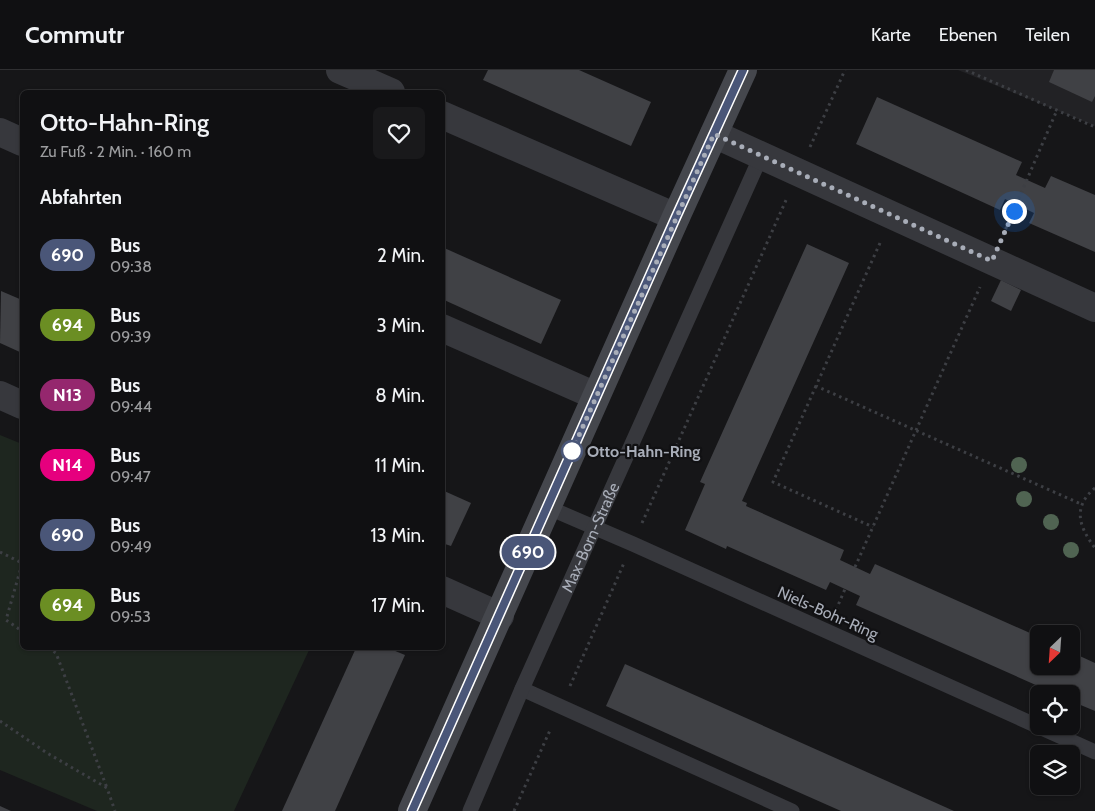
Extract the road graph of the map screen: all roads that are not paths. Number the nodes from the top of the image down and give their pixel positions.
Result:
1 (340, 70) edge
2 (743, 70) edge
3 (386, 90) edge
4 (445, 116) edge
5 (0, 132) edge
6 (714, 134) junction
7 (20, 141) edge
8 (762, 156) junction
9 (676, 217) junction
10 (1095, 308) edge
11 (445, 329) edge
12 (0, 395) edge
13 (596, 396) junction
14 (20, 404) edge
15 (547, 507) junction
16 (595, 527) junction
17 (445, 591) edge
18 (500, 616) junction
19 (522, 689) junction
20 (1095, 752) edge
21 (412, 811) edge
22 (470, 811) edge
23 (792, 811) edge

1 - 3 street
2 - 6 street
4 - 9 street
5 - 7 street
6 - 8 street
6 - 9 street
8 - 10 street
8 - 16 lane, Max-Born-Straße
9 - 13 street
11 - 13 street
12 - 14 street
13 - 15 street
15 - 16 lane, Niels-Bohr-Ring
15 - 18 street
16 - 19 lane, Max-Born-Straße
16 - 20 lane, Niels-Bohr-Ring
17 - 18 street
18 - 21 street
19 - 22 lane, Max-Born-Straße
19 - 23 lane

